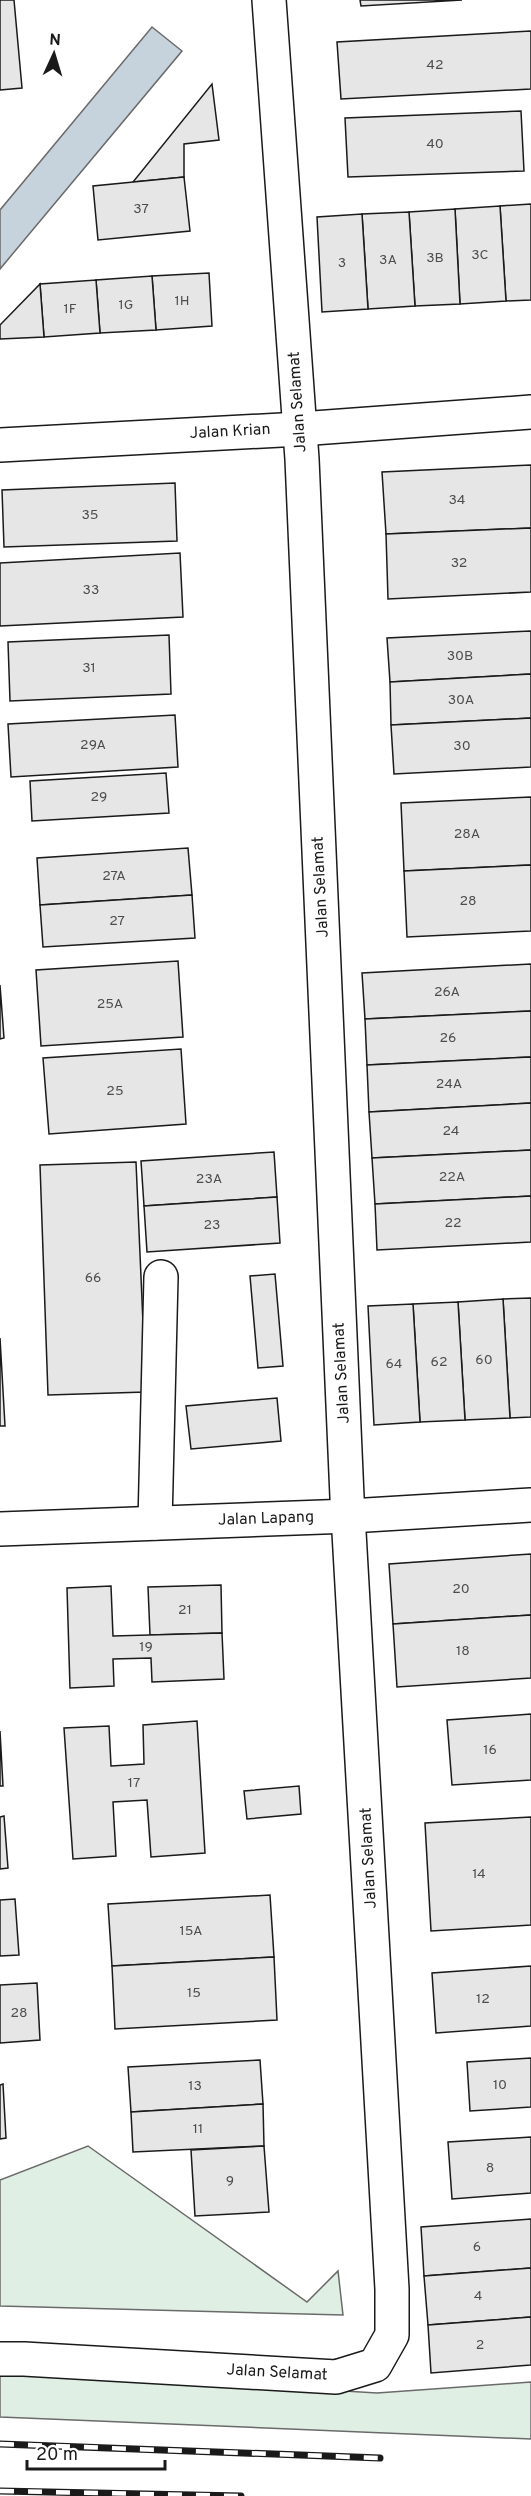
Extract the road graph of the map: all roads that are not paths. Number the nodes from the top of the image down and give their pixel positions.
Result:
1 (269, 0) edge
2 (531, 412) edge
3 (300, 429) junction
4 (0, 445) edge
5 (161, 1277) dead end
6 (531, 1505) edge
7 (350, 1516) junction
8 (155, 1523) junction
9 (0, 1529) edge
10 (0, 2359) edge

1 - 3 street, Jalan Selamat
2 - 3 street, Jalan Krian
3 - 4 street, Jalan Krian
3 - 7 street, Jalan Selamat
5 - 8 street
6 - 7 street, Jalan Lapang
7 - 8 street, Jalan Lapang
7 - 10 street, Jalan Selamat
8 - 9 street, Jalan Lapang

